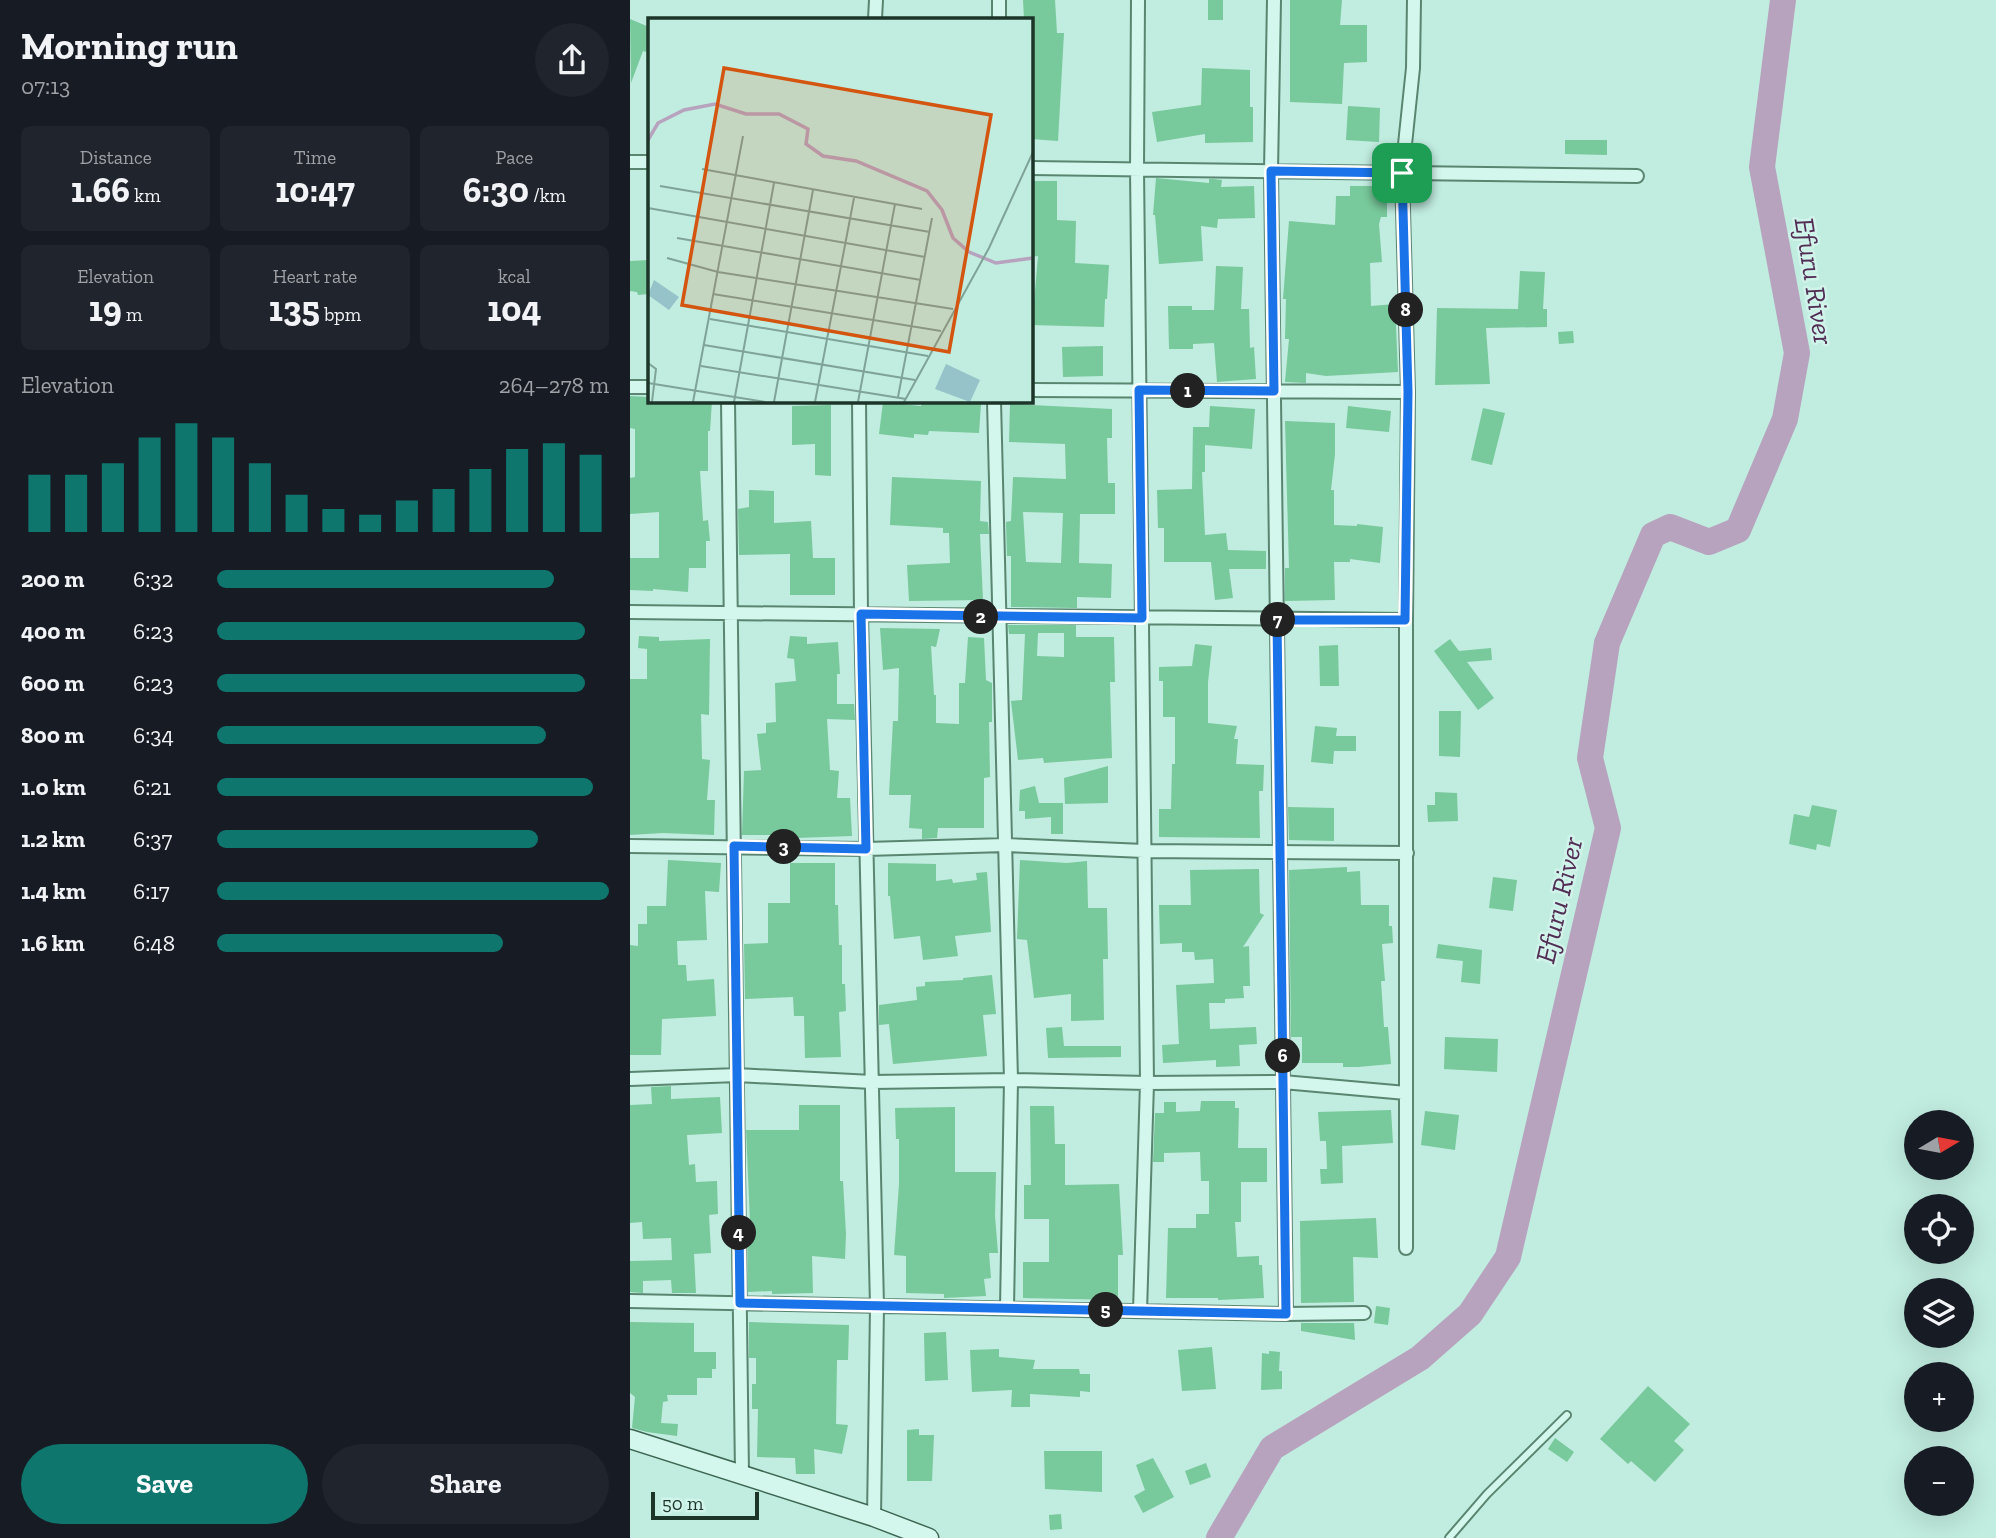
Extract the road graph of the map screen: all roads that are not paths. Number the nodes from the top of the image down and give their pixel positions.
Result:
1 (876, 0) edge
2 (999, 0) edge
3 (1138, 0) edge
4 (1273, 0) edge
5 (1414, 0) edge
6 (875, 18) edge
7 (999, 18) edge
8 (630, 162) edge
9 (648, 162) edge
10 (1032, 168) edge
11 (1137, 169) junction
12 (1271, 171) junction
13 (1402, 173) junction
14 (1637, 176) dead end
15 (630, 387) edge
16 (648, 387) edge
17 (1032, 390) edge
18 (1139, 390) junction
19 (1274, 391) junction
20 (1408, 392) junction
21 (728, 402) edge
22 (859, 402) edge
23 (994, 402) edge
24 (630, 612) edge
25 (731, 614) junction
26 (861, 614) junction
27 (1000, 617) junction
28 (1142, 618) junction
29 (1277, 620) junction
30 (1405, 620) junction
31 (1006, 845) junction
32 (630, 846) edge
33 (734, 846) junction
34 (866, 849) junction
35 (1280, 850) junction
36 (1144, 851) junction
37 (1407, 853) junction
38 (737, 1075) junction
39 (630, 1079) edge
40 (1011, 1080) junction
41 (872, 1082) junction
42 (1283, 1082) junction
43 (1147, 1083) junction
44 (1406, 1094) junction
45 (1406, 1248) dead end
46 (630, 1301) edge
47 (740, 1303) junction
48 (877, 1306) junction
49 (1007, 1308) junction
50 (1140, 1311) junction
51 (1364, 1313) dead end
52 (1286, 1314) junction
53 (1567, 1415) dead end
54 (630, 1439) edge
55 (742, 1474) junction
56 (874, 1517) junction
57 (929, 1538) edge
58 (1449, 1538) edge

1 - 6 street
2 - 7 street
3 - 11 street
4 - 12 street
5 - 13 street
8 - 9 street
10 - 11 street
11 - 12 street
11 - 18 street
12 - 13 street
12 - 19 street
13 - 14 street
13 - 20 street
15 - 16 street
17 - 18 street
18 - 19 street
18 - 28 street
19 - 20 street
19 - 29 street
20 - 30 street
21 - 25 street
22 - 26 street
23 - 27 street
24 - 25 street
25 - 26 street
25 - 33 street
26 - 27 street
26 - 34 street
27 - 28 street
27 - 31 street
28 - 29 street
28 - 36 street
29 - 30 street
29 - 35 street
30 - 37 street
31 - 34 street
31 - 36 street
31 - 40 street
32 - 33 street
33 - 34 street
33 - 38 street
34 - 41 street
35 - 36 street
35 - 37 street
35 - 42 street
36 - 43 street
37 - 44 street
38 - 39 street
38 - 41 street
38 - 47 street
40 - 41 street
40 - 43 street
40 - 49 street
41 - 48 street
42 - 43 street
42 - 44 street
42 - 52 street
43 - 50 street
44 - 45 street
46 - 47 street
47 - 48 street
47 - 55 street
48 - 49 street
48 - 56 street
49 - 50 street
50 - 52 street
51 - 52 street
53 - 58 lane
54 - 55 street
55 - 56 street
56 - 57 street

